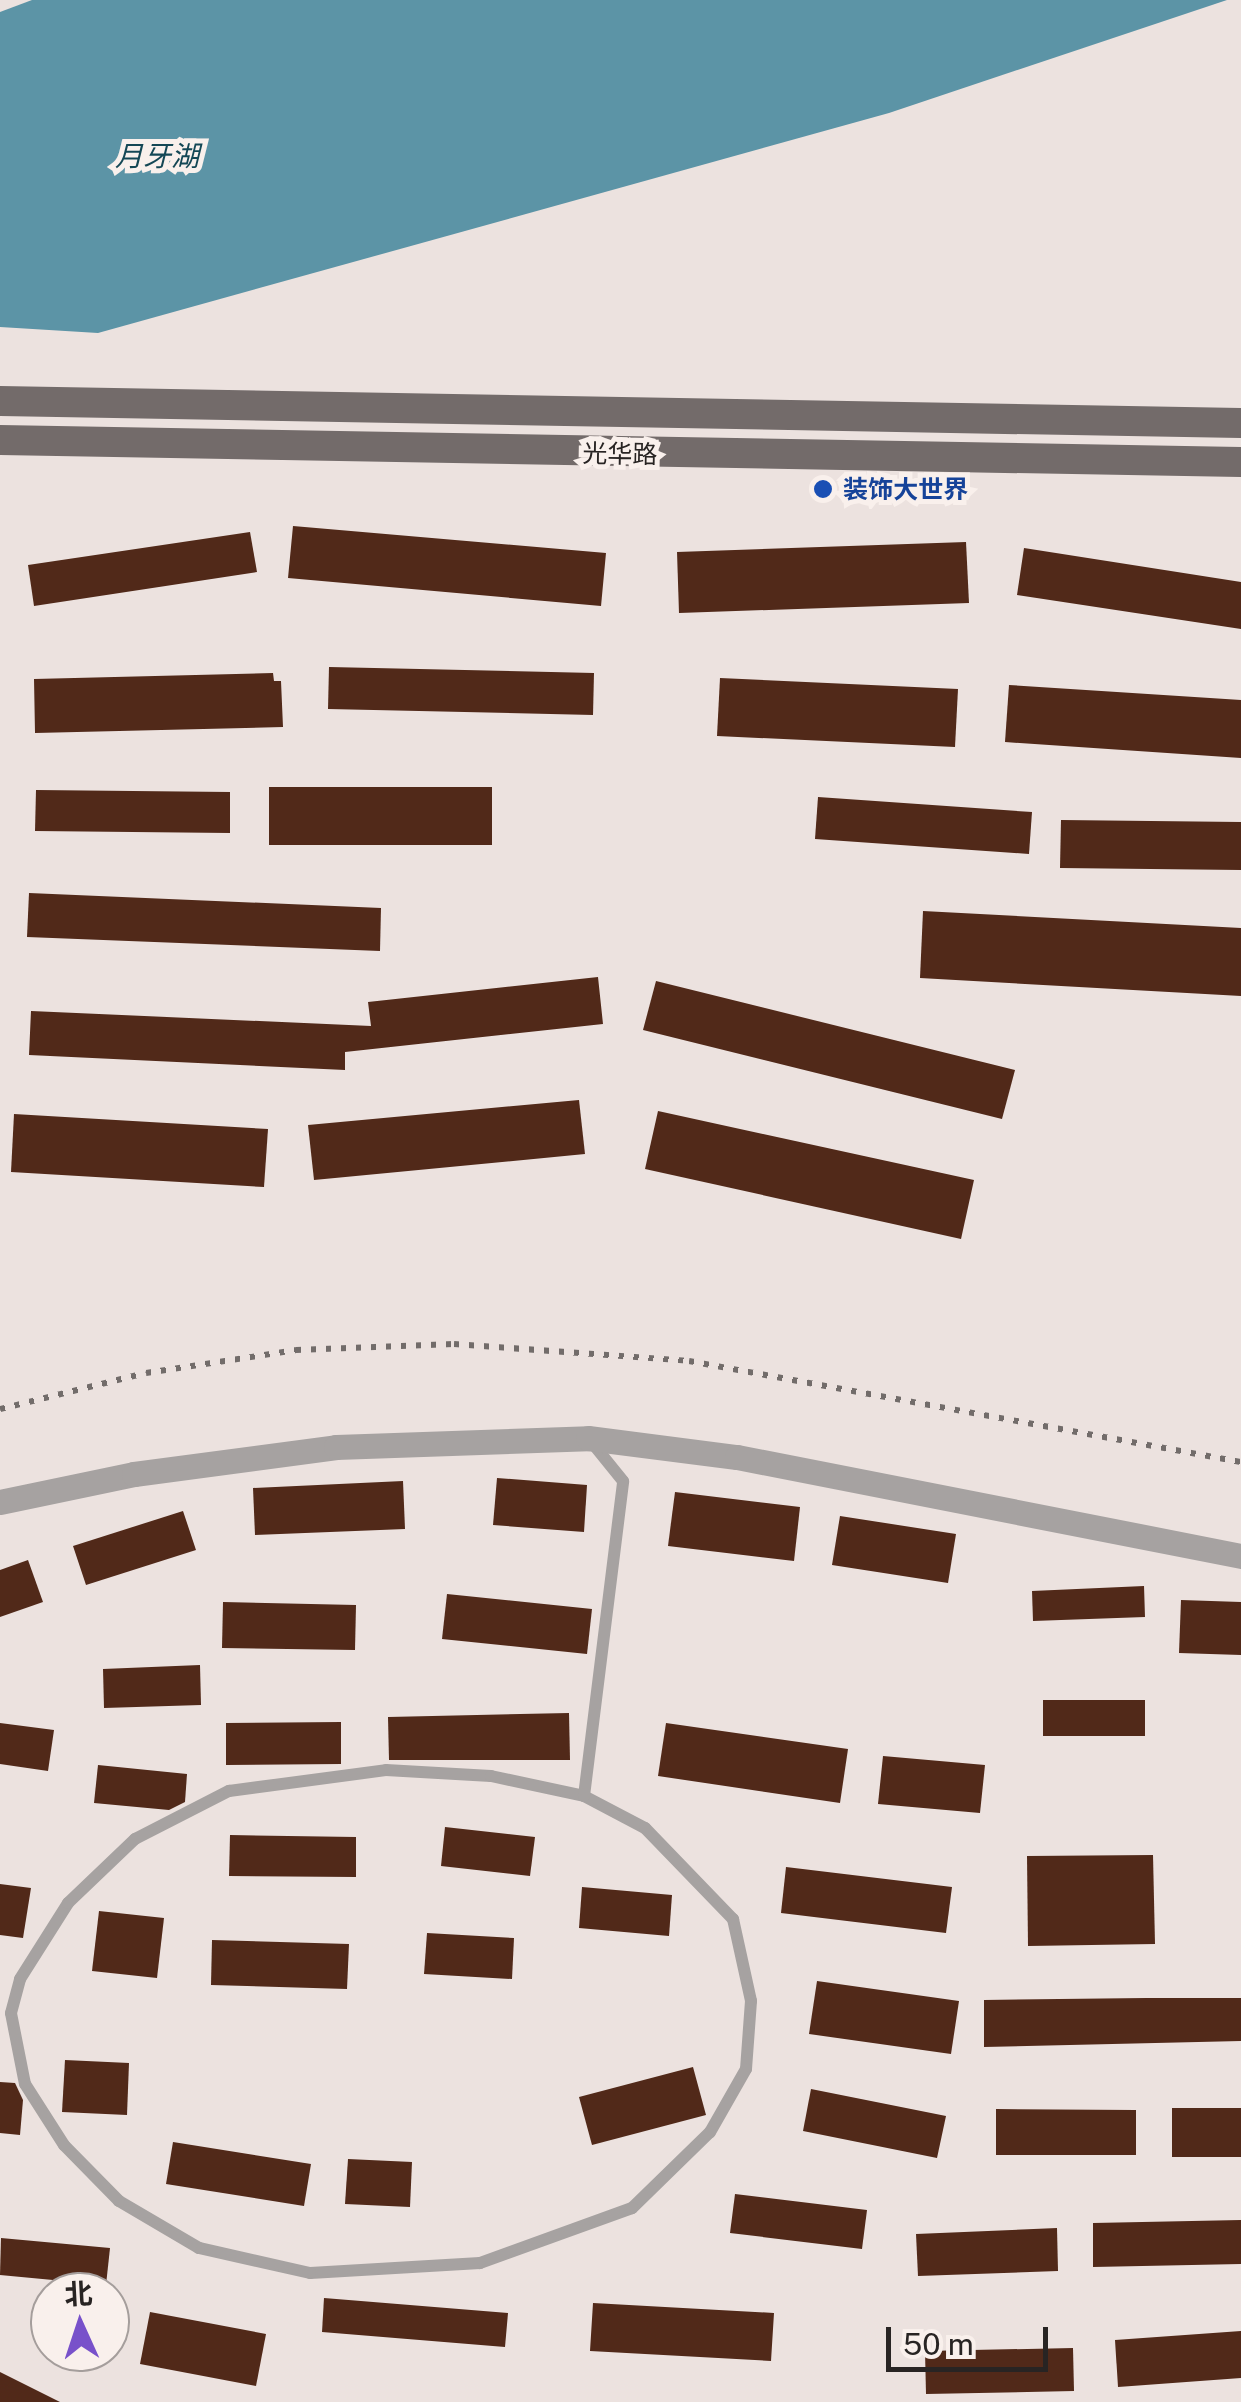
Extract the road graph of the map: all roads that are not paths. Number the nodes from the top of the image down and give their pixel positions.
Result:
1 (0, 401) edge
2 (1241, 423) edge
3 (0, 440) edge
4 (1241, 462) edge
5 (588, 1438) junction
6 (0, 1502) edge
7 (1241, 1556) edge
8 (584, 1796) junction

1 - 2 main road, 光华路
3 - 4 main road, 光华路
5 - 6 street
5 - 7 street
5 - 8 lane
8 - 8 lane

